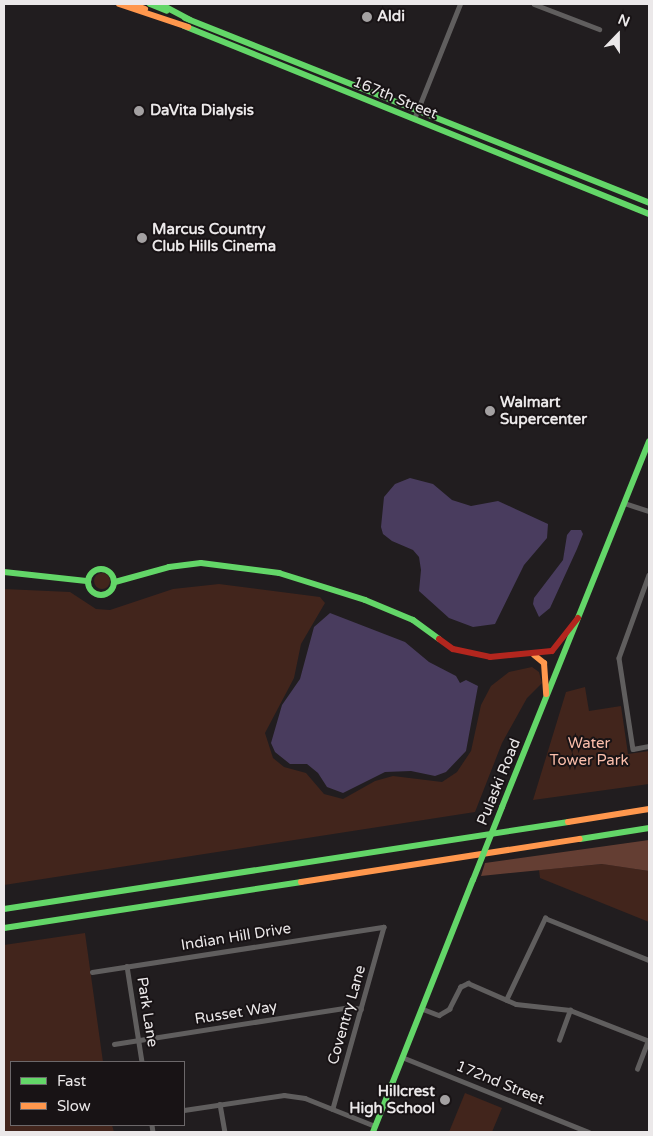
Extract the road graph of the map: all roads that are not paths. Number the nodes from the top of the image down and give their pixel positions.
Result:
1 (119, 4) edge
2 (132, 4) edge
3 (150, 4) edge
4 (160, 4) edge
5 (460, 4) edge
6 (534, 4) edge
7 (189, 24) junction
8 (599, 29) dead end
9 (418, 110) junction
10 (414, 120) junction
11 (649, 203) edge
12 (649, 214) edge
13 (649, 441) edge
14 (624, 503) junction
15 (649, 511) edge
16 (4, 572) edge
17 (649, 575) edge
18 (87, 581) junction
19 (115, 582) junction
20 (578, 618) junction
21 (534, 655) junction
22 (546, 697) junction
23 (649, 746) edge
24 (649, 809) edge
25 (649, 828) edge
26 (4, 909) edge
27 (384, 927) joint
28 (4, 928) edge
29 (649, 960) edge
30 (127, 966) junction
31 (92, 972) dead end
32 (506, 1000) junction
33 (423, 1008) junction
34 (361, 1009) junction
35 (570, 1010) junction
36 (559, 1040) dead end
37 (139, 1041) junction
38 (648, 1041) edge
39 (114, 1044) dead end
40 (402, 1057) junction
41 (142, 1061) edge
42 (637, 1069) dead end
43 (220, 1104) junction
44 (332, 1109) junction
45 (185, 1110) edge
46 (374, 1129) edge
47 (225, 1132) edge
48 (590, 1132) edge

1 - 7 main road
2 - 7 main road, 167th Street
3 - 7 main road, 167th Street
4 - 7 main road
5 - 9 street
6 - 8 street
7 - 9 main road, 167th Street
7 - 10 main road, 167th Street
9 - 10 street
9 - 11 main road, 167th Street
10 - 12 main road, 167th Street
13 - 14 main road, Pulaski Road
14 - 15 street
14 - 20 main road, Pulaski Road
16 - 18 main road
17 - 23 street
18 - 19 main road
18 - 19 main road
19 - 21 main road
20 - 21 main road
20 - 22 main road, Pulaski Road
21 - 22 main road
22 - 33 main road, Pulaski Road, bridge
24 - 26 main road
25 - 28 main road
27 - 30 street, Indian Hill Drive
27 - 34 street, Coventry Lane
29 - 32 street
30 - 31 street, Indian Hill Drive
30 - 37 street, Park Lane
32 - 33 street
32 - 35 street
33 - 40 main road, Pulaski Road
34 - 37 street, Russet Way
34 - 44 street, Coventry Lane
35 - 36 street
35 - 38 street
37 - 39 street, Russet Way
37 - 41 street, Park Lane
38 - 42 street
40 - 46 main road, Pulaski Road
40 - 48 street, 172nd Street
43 - 44 street
43 - 45 street
43 - 47 street
44 - 46 street

